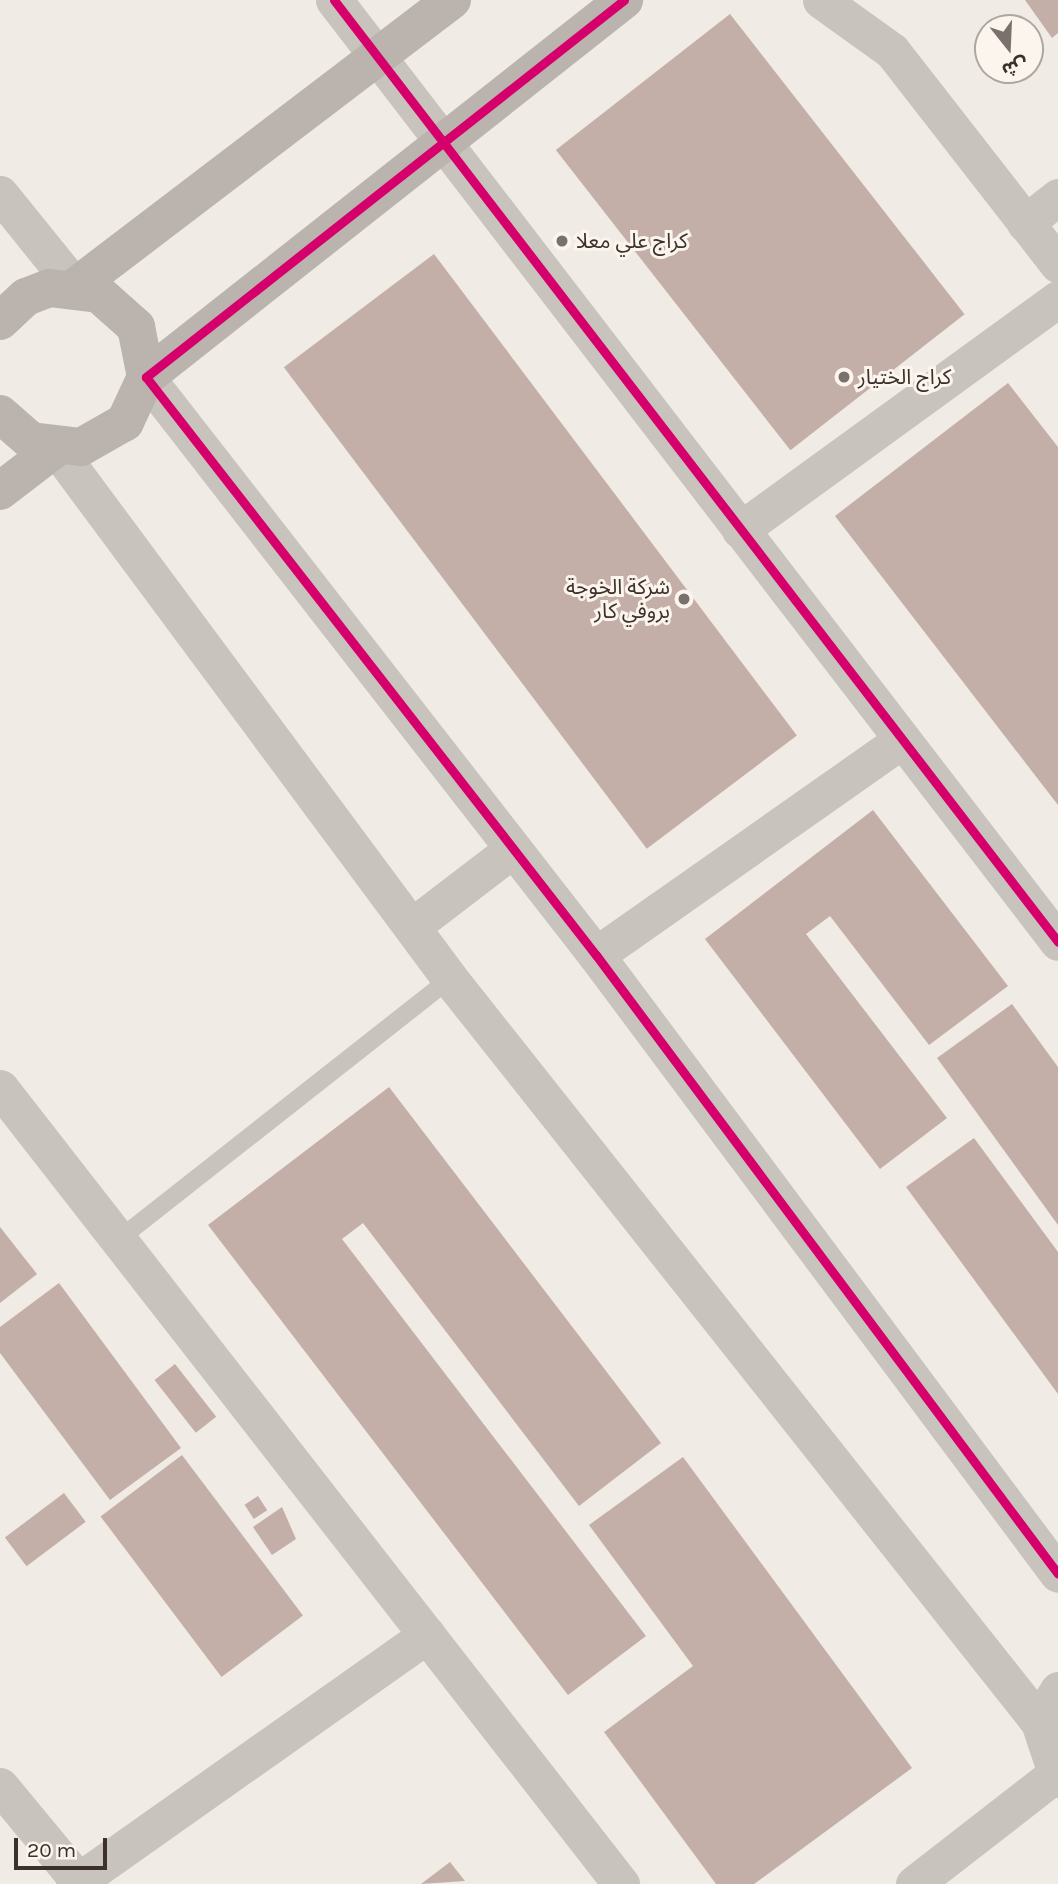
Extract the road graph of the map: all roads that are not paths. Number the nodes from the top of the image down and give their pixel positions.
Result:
1 (334, 0) edge
2 (452, 0) edge
3 (624, 0) edge
4 (821, 0) edge
5 (379, 58) junction
6 (442, 143) junction
7 (0, 194) edge
8 (1058, 197) edge
9 (1025, 223) junction
10 (1058, 264) edge
11 (75, 287) junction
12 (1058, 299) edge
13 (0, 321) edge
14 (146, 377) junction
15 (0, 414) edge
16 (56, 448) junction
17 (0, 491) edge
18 (740, 530) junction
19 (902, 740) junction
20 (513, 849) junction
21 (415, 924) junction
22 (1058, 942) edge
23 (596, 955) junction
24 (450, 979) junction
25 (0, 1088) edge
26 (118, 1240) junction
27 (1058, 1574) edge
28 (427, 1635) junction
29 (1058, 1690) edge
30 (1039, 1722) junction
31 (1056, 1778) edge
32 (0, 1786) edge
33 (78, 1883) edge
34 (621, 1884) edge
35 (914, 1884) edge

1 - 5 street
2 - 5 street
3 - 6 street
4 - 9 street
5 - 6 street
5 - 11 street
6 - 14 street
6 - 18 street
7 - 11 street
8 - 9 street
9 - 10 street
11 - 13 street
11 - 14 street
12 - 18 street
14 - 16 street
14 - 20 street
15 - 16 street
16 - 17 street
16 - 21 street
18 - 19 street
19 - 22 street
19 - 23 street
20 - 21 street
20 - 23 street
21 - 24 street
23 - 27 street
24 - 26 lane
24 - 30 street
25 - 26 street
26 - 28 street
28 - 33 street
28 - 34 street
29 - 30 street
30 - 31 street
31 - 35 street
32 - 33 street

